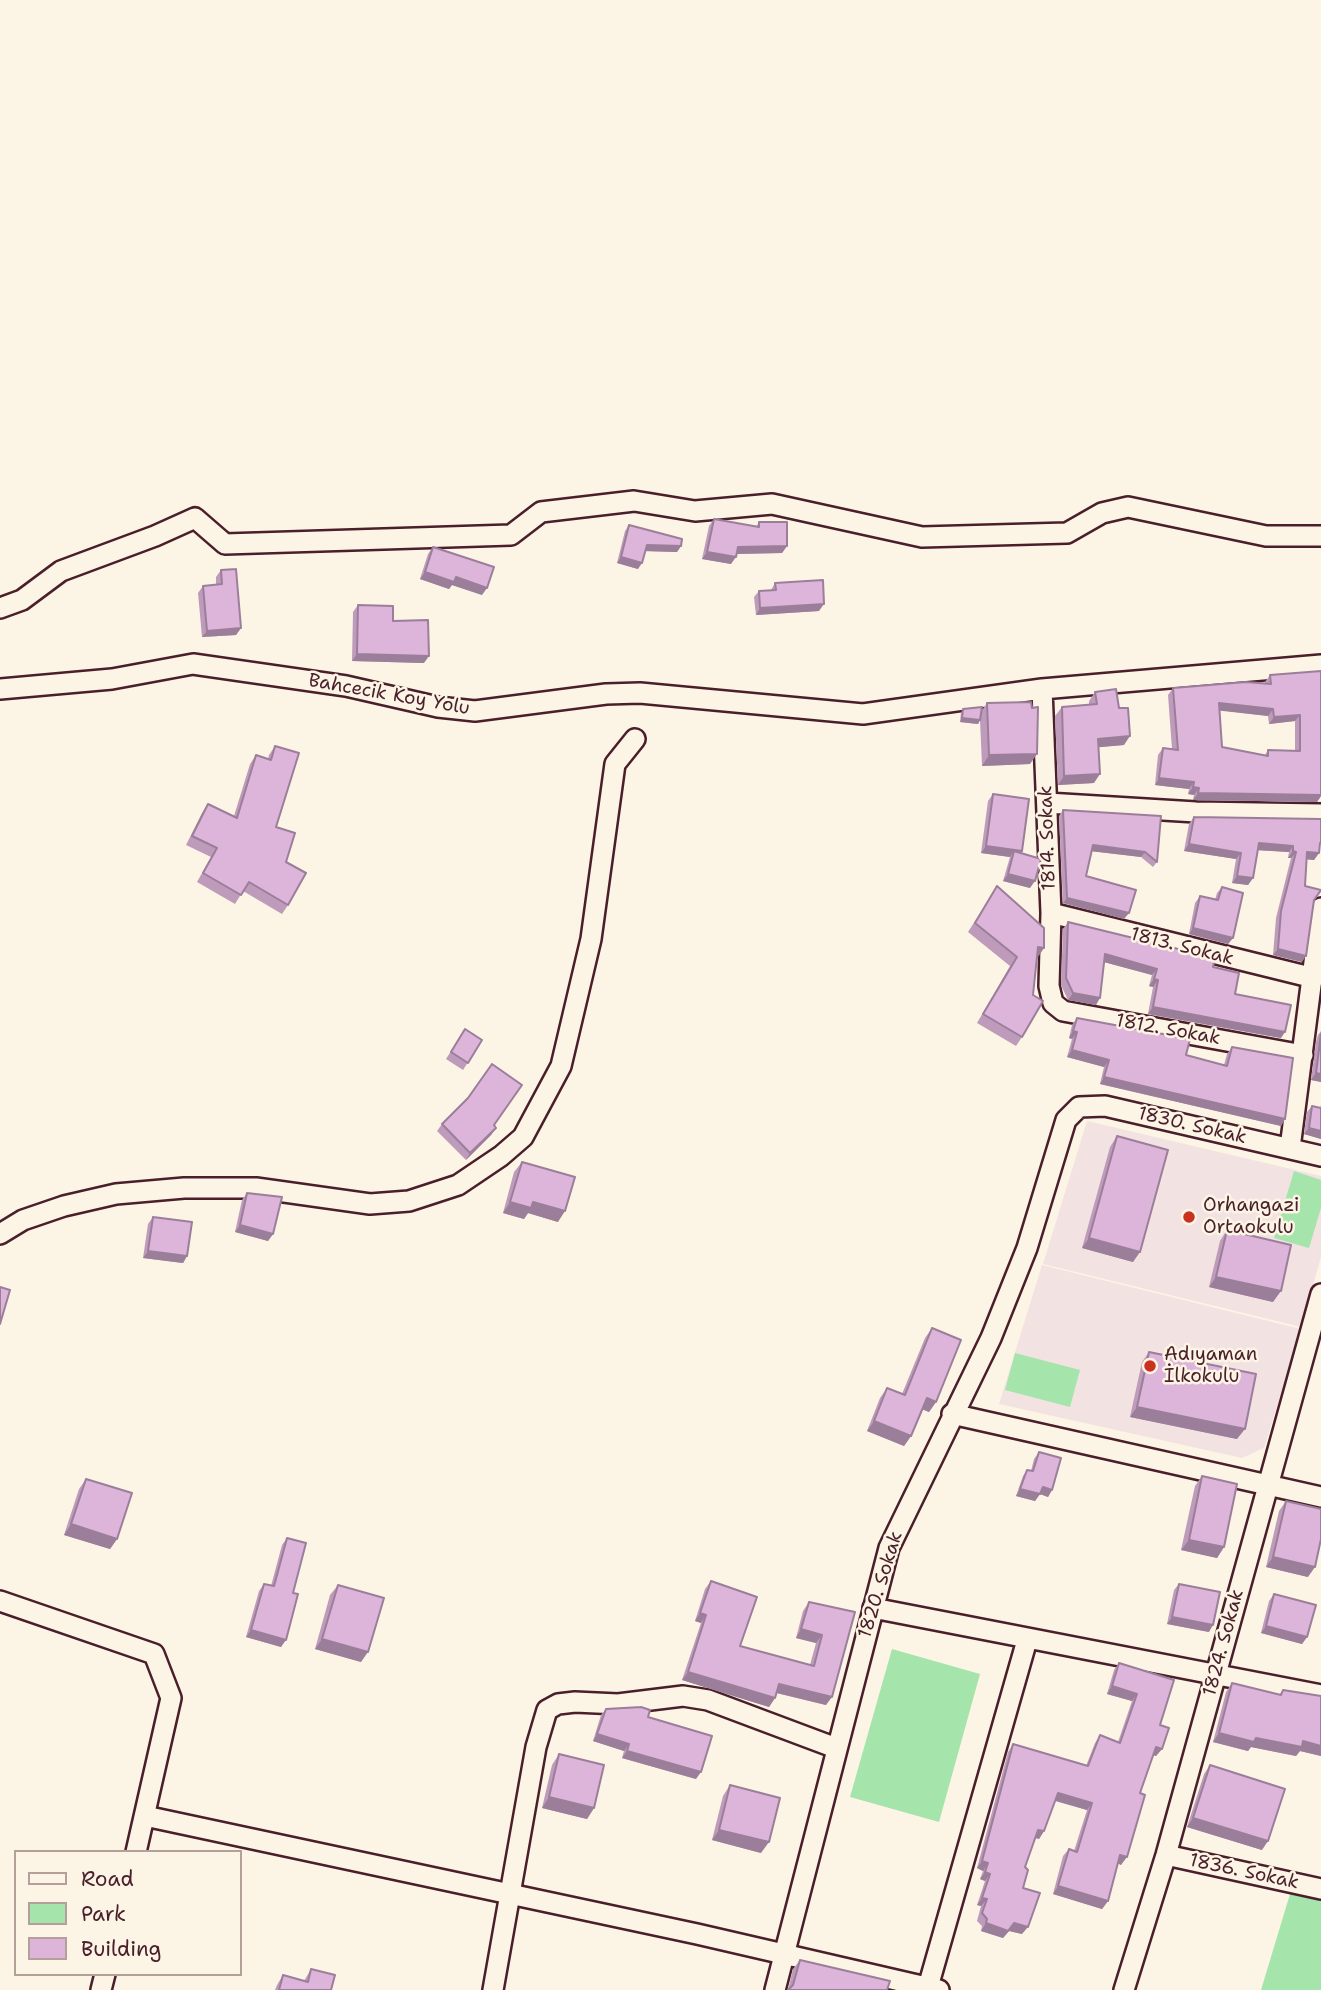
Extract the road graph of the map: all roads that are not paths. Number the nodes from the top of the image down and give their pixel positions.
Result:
1 (1321, 536) edge
2 (0, 608) edge
3 (1321, 665) edge
4 (0, 689) edge
5 (1042, 689) junction
6 (635, 739) dead end
7 (1047, 803) junction
8 (1321, 814) edge
9 (1321, 908) edge
10 (1051, 913) junction
11 (1314, 978) junction
12 (1049, 986) joint
13 (1303, 1055) junction
14 (1066, 1120) joint
15 (1290, 1148) junction
16 (1321, 1156) edge
17 (0, 1234) edge
18 (1320, 1303) edge
19 (952, 1414) junction
20 (1268, 1486) junction
21 (1321, 1497) edge
22 (0, 1601) edge
23 (873, 1608) junction
24 (1027, 1640) junction
25 (1215, 1676) junction
26 (1321, 1695) edge
27 (836, 1748) junction
28 (145, 1816) junction
29 (136, 1850) edge
30 (1166, 1855) junction
31 (1321, 1889) edge
32 (513, 1894) junction
33 (784, 1953) junction
34 (934, 1989) edge
35 (494, 1990) edge
36 (775, 1990) edge
37 (1124, 1990) edge

1 - 2 street
3 - 5 street, Bahcecik Koy Yolu
4 - 5 street, Bahcecik Koy Yolu
5 - 7 street, 1814. Sokak
6 - 17 street
7 - 8 street
7 - 10 street, 1814. Sokak
9 - 11 street
10 - 11 street, 1813. Sokak
10 - 12 street, 1814. Sokak
11 - 13 street
12 - 13 street, 1812. Sokak
13 - 15 street
14 - 15 street, 1830. Sokak
14 - 19 street, 1820. Sokak
15 - 16 street, 1830. Sokak
18 - 20 street, 1824. Sokak
19 - 20 street
19 - 23 street, 1820. Sokak
20 - 21 street
20 - 25 street, 1824. Sokak
22 - 28 street
23 - 24 street
23 - 27 street, 1820. Sokak
24 - 25 street
24 - 34 street
25 - 26 street
25 - 30 street, 1824. Sokak
27 - 32 street
27 - 33 street, 1820. Sokak
28 - 29 street
28 - 32 street
30 - 31 street, 1836. Sokak
30 - 37 street, 1824. Sokak
32 - 33 street
32 - 35 street
33 - 34 street
33 - 36 street, 1820. Sokak

